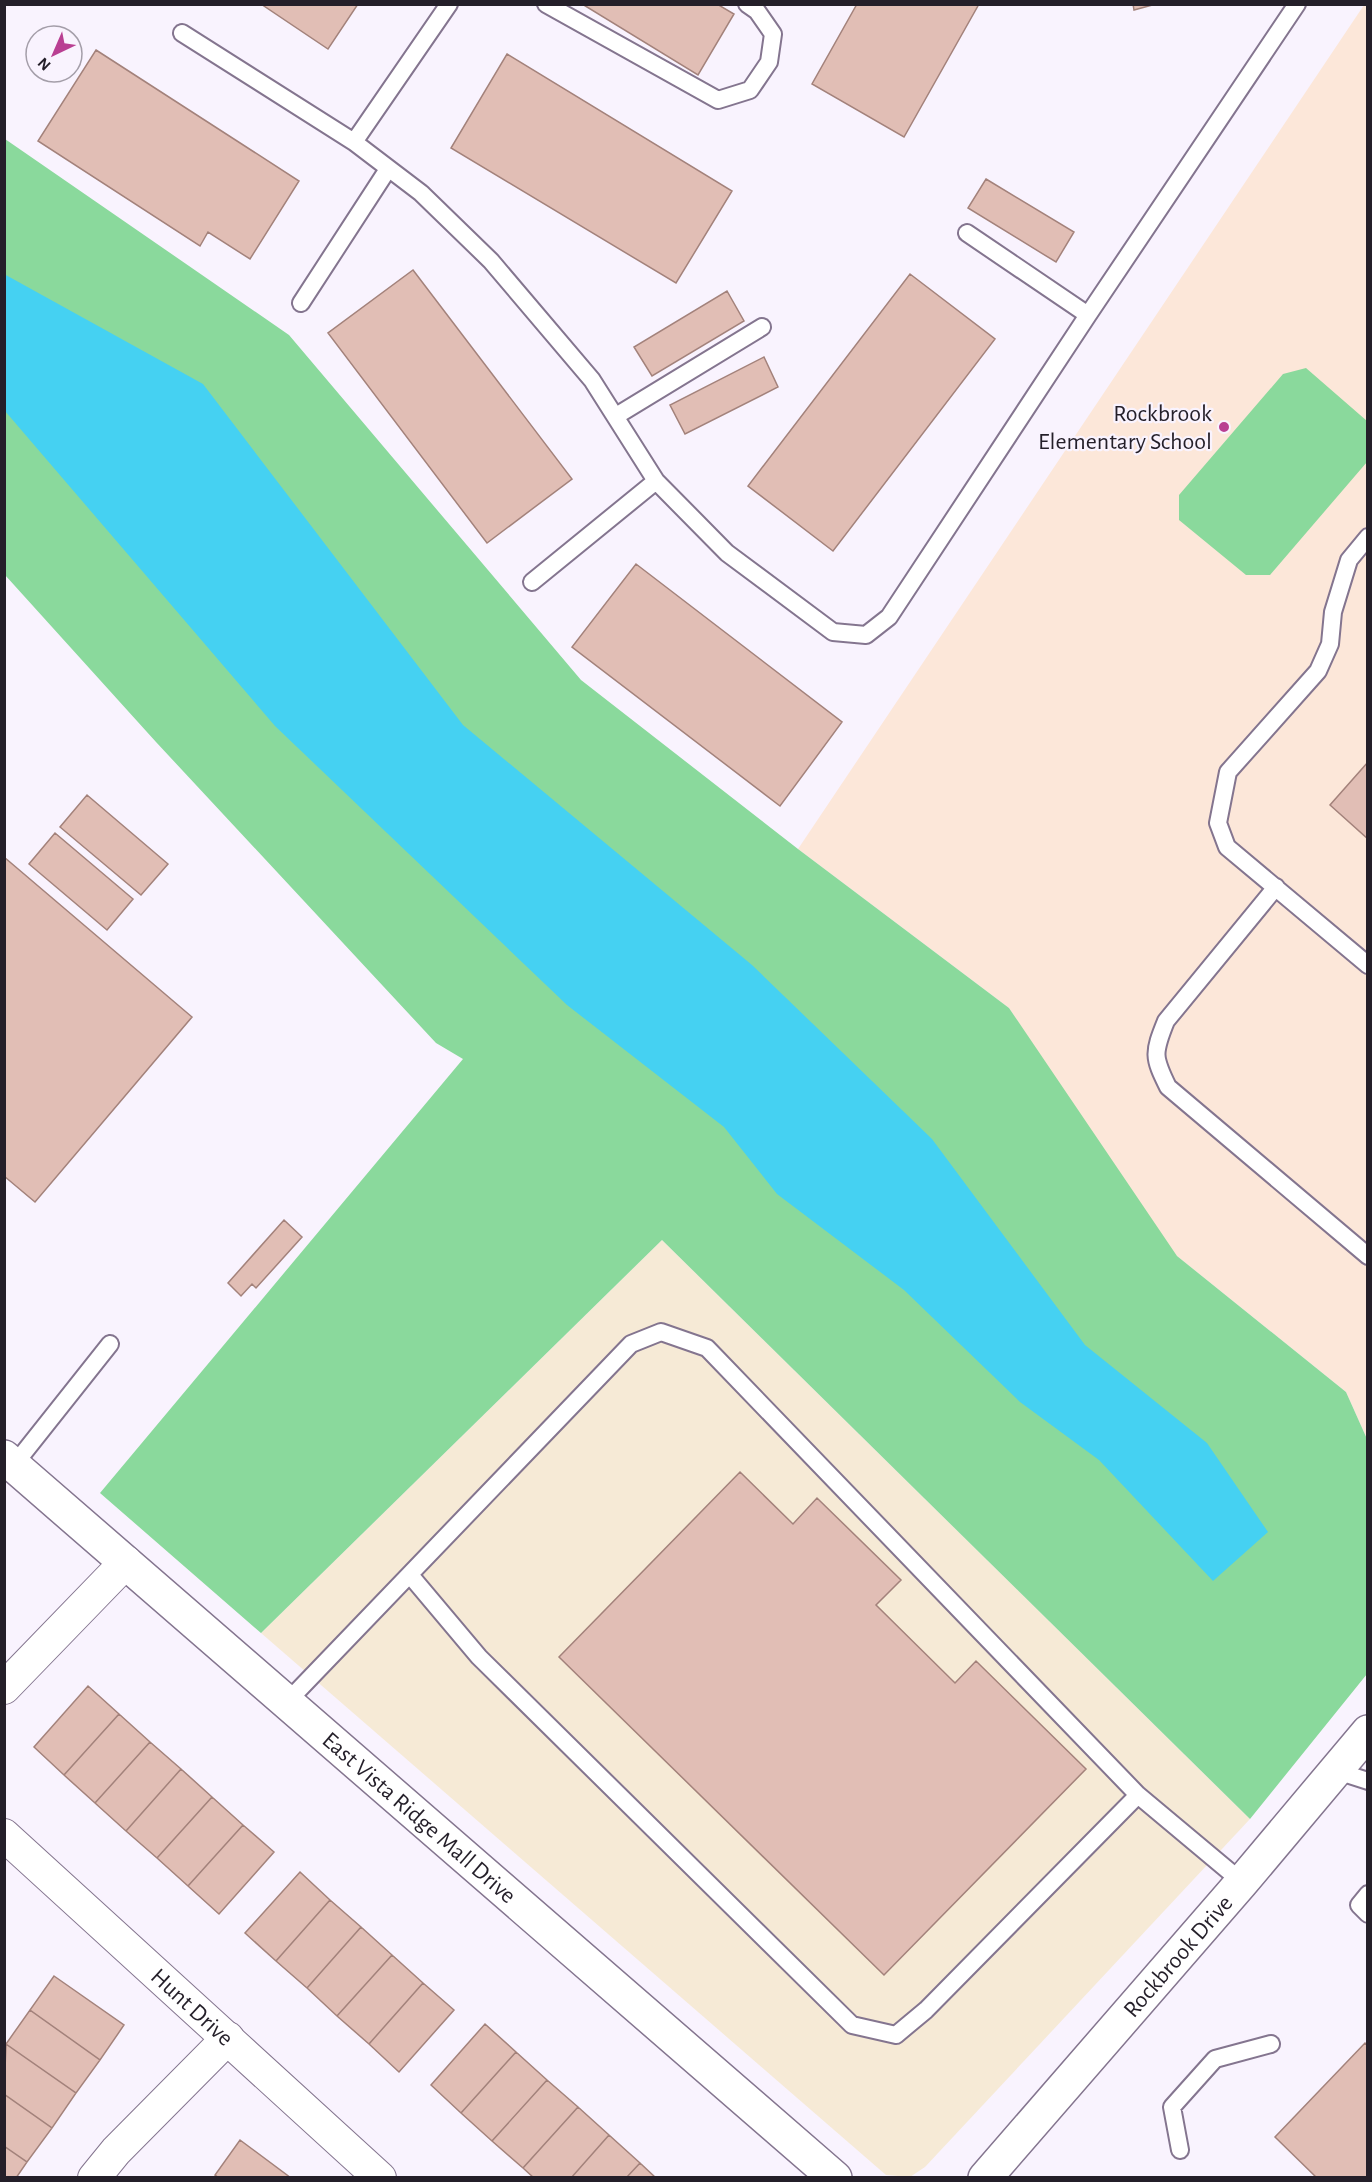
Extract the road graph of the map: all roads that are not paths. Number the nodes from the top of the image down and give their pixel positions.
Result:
1 (449, 4) edge
2 (546, 4) edge
3 (747, 4) edge
4 (1297, 4) edge
5 (182, 33) dead end
6 (354, 142) junction
7 (388, 169) junction
8 (967, 233) dead end
9 (301, 303) dead end
10 (1088, 315) junction
11 (762, 327) dead end
12 (616, 416) junction
13 (656, 481) junction
14 (1368, 537) edge
15 (532, 582) dead end
16 (1275, 887) junction
17 (1368, 965) edge
18 (1368, 1256) edge
19 (110, 1344) dead end
20 (9, 1461) edge
21 (126, 1562) junction
22 (410, 1575) junction
23 (4, 1688) edge
24 (287, 1702) junction
25 (1368, 1732) edge
26 (1334, 1770) junction
27 (1368, 1781) edge
28 (1138, 1795) junction
29 (4, 1835) edge
30 (1242, 1882) junction
31 (228, 2038) junction
32 (1271, 2044) dead end
33 (1180, 2150) dead end
34 (94, 2178) edge
35 (380, 2178) edge
36 (835, 2178) edge
37 (985, 2178) edge

1 - 6 lane
2 - 3 lane
4 - 10 lane
5 - 6 lane
6 - 7 lane
7 - 9 lane
7 - 12 lane
8 - 10 lane
10 - 13 lane
11 - 12 lane
12 - 13 lane
13 - 15 lane
14 - 16 lane
16 - 17 lane
16 - 18 lane
19 - 20 lane
20 - 21 main road, East Vista Ridge Mall Drive
21 - 23 street
21 - 24 main road, East Vista Ridge Mall Drive
22 - 24 lane
22 - 28 lane
22 - 28 lane
24 - 36 main road, East Vista Ridge Mall Drive
25 - 26 main road, Rockbrook Drive
26 - 27 lane
26 - 30 main road, Rockbrook Drive
28 - 30 lane
29 - 31 street, Hunt Drive
30 - 37 main road, Rockbrook Drive
31 - 34 street
31 - 35 street, Hunt Drive
32 - 33 lane

